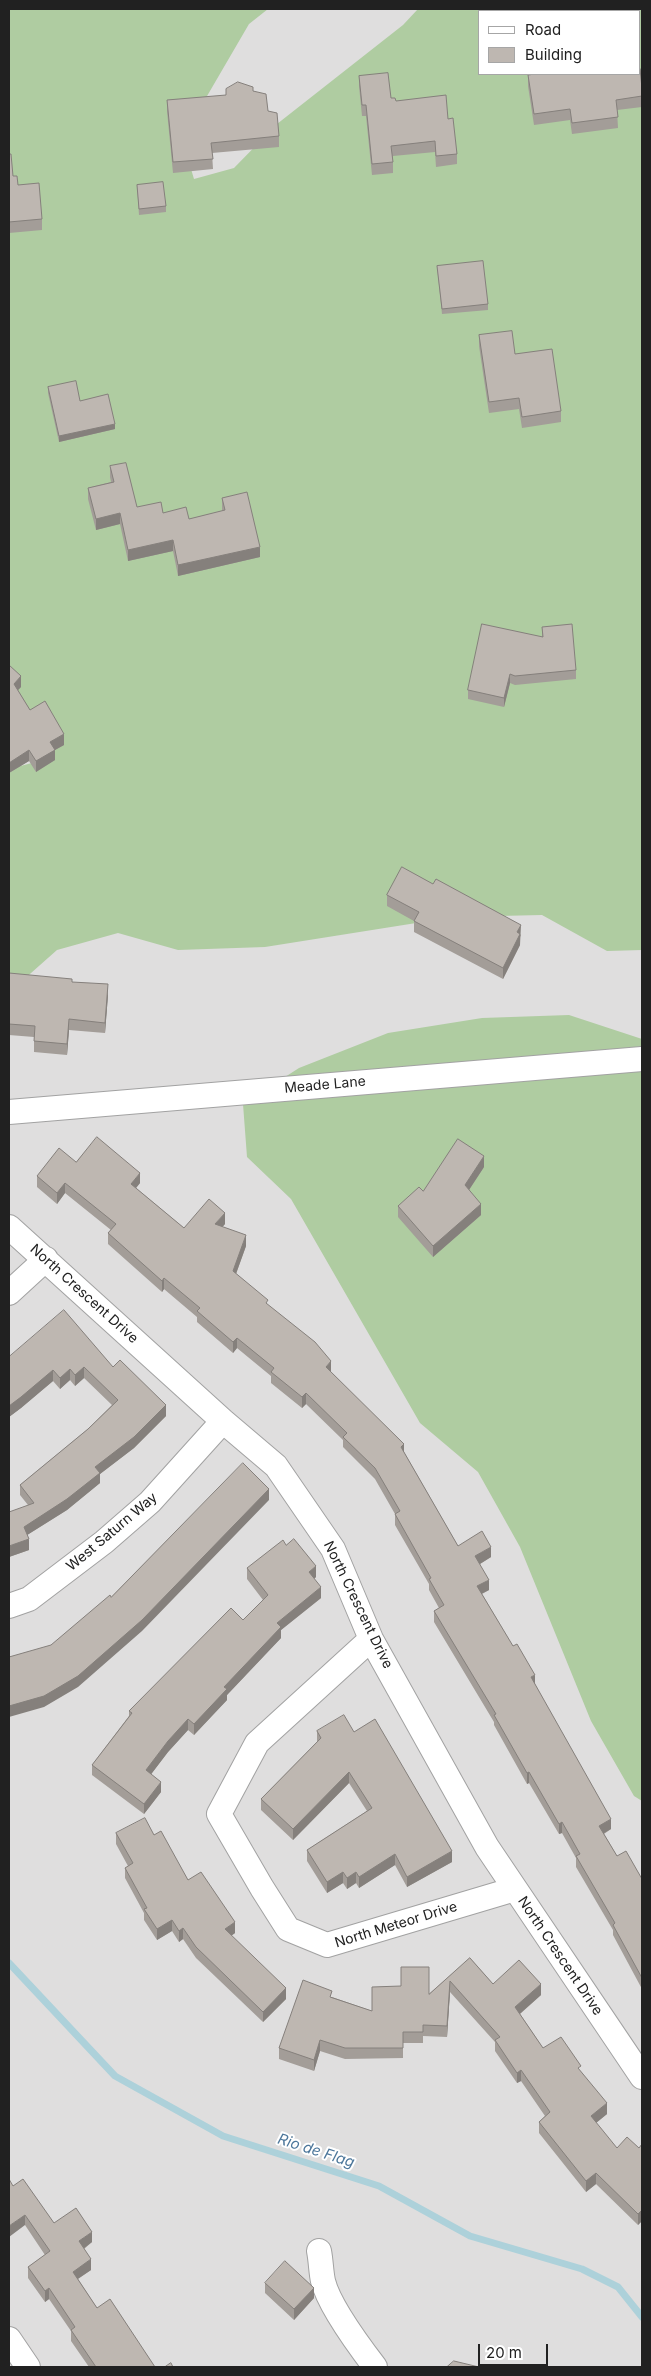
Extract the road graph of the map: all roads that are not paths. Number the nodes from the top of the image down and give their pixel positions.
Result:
1 (642, 1059) edge
2 (9, 1112) edge
3 (9, 1227) edge
4 (46, 1259) junction
5 (9, 1293) edge
6 (223, 1421) junction
7 (9, 1606) edge
8 (371, 1639) junction
9 (515, 1889) junction
10 (642, 2077) edge
11 (320, 2251) dead end
12 (9, 2339) edge
13 (28, 2367) edge
14 (375, 2367) edge

1 - 2 street, Meade Lane
3 - 4 street, North Crescent Drive
4 - 5 street
4 - 6 street, North Crescent Drive
6 - 7 street, West Saturn Way
6 - 8 street, North Crescent Drive
8 - 9 street, North Crescent Drive
8 - 9 street, North Meteor Drive
9 - 10 street, North Crescent Drive
11 - 14 street
12 - 13 street

